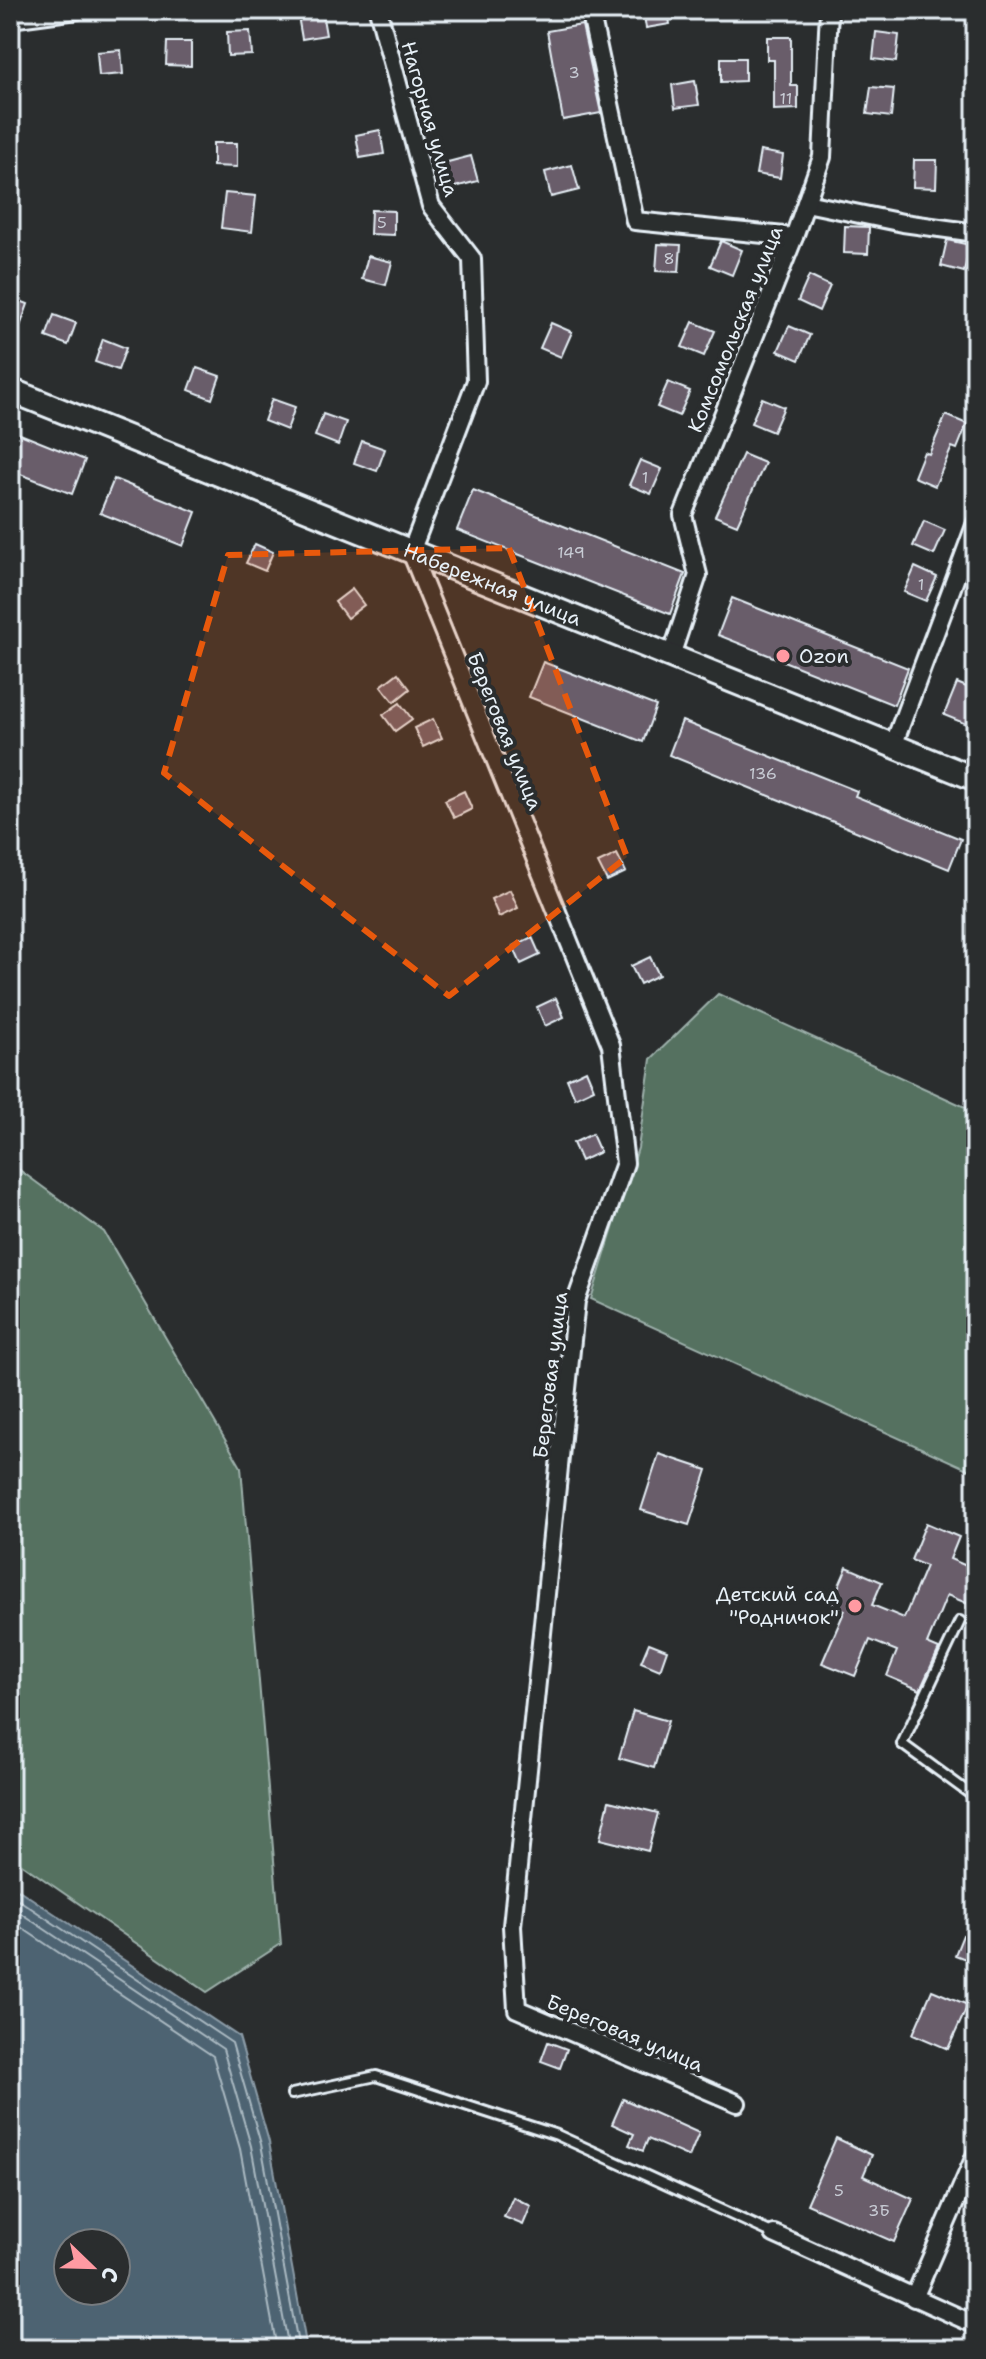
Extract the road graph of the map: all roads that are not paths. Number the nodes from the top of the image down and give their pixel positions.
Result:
1 (77, 10) edge
2 (378, 10) edge
3 (590, 10) edge
4 (829, 10) edge
5 (10, 19) edge
6 (806, 203) junction
7 (976, 233) edge
8 (794, 237) junction
9 (10, 390) edge
10 (976, 523) edge
11 (411, 552) junction
12 (671, 656) junction
13 (893, 746) junction
14 (976, 779) edge
15 (960, 1621) dead end
16 (976, 1798) edge
17 (292, 2094) dead end
18 (737, 2103) dead end
19 (976, 2154) edge
20 (774, 2234) joint
21 (914, 2298) junction
22 (976, 2325) edge

1 - 5 street
2 - 11 street, Нагорная улица
3 - 8 street
4 - 6 street, Комсомольская улица
6 - 7 street
6 - 8 street, Комсомольская улица
8 - 12 street, Комсомольская улица
9 - 11 street, Набережная улица
10 - 13 street
11 - 12 street, Набережная улица
11 - 18 street, Береговая улица
12 - 13 street, Набережная улица
13 - 14 street, Набережная улица
15 - 16 lane
17 - 20 lane
19 - 21 street
20 - 21 street
21 - 22 street

